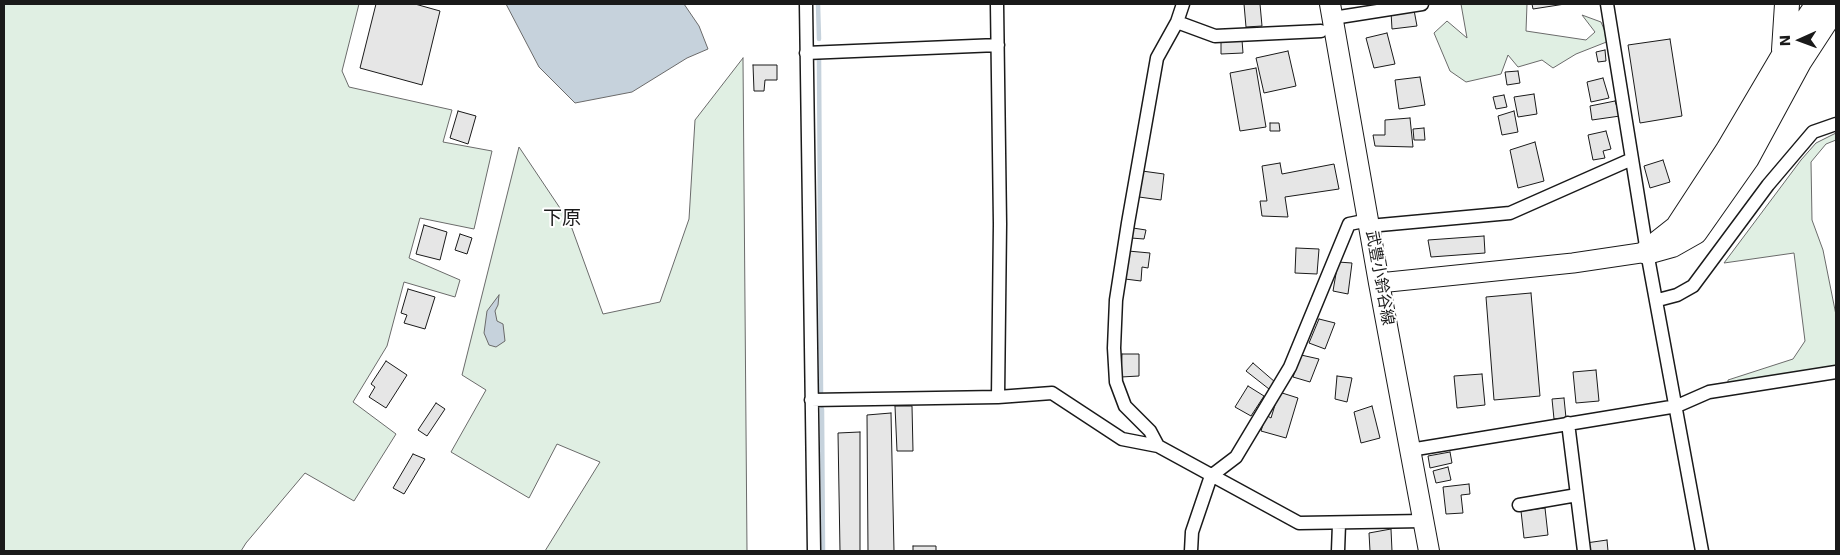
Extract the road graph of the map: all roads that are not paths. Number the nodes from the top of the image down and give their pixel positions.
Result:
1 (806, 4) edge
2 (997, 4) edge
3 (1183, 4) edge
4 (1422, 4) edge
5 (1606, 4) edge
6 (1787, 4) edge
7 (1818, 4) edge
8 (1836, 5) edge
9 (1328, 18) edge
10 (1177, 22) junction
11 (1836, 26) edge
12 (998, 45) junction
13 (806, 53) junction
14 (1792, 58) junction
15 (1836, 124) edge
16 (1632, 159) junction
17 (1369, 223) junction
18 (1647, 252) junction
19 (1378, 282) junction
20 (1658, 300) junction
21 (1836, 372) edge
22 (998, 397) junction
23 (812, 400) junction
24 (1677, 406) junction
25 (1568, 423) junction
26 (1158, 446) junction
27 (1410, 450) junction
28 (1211, 476) junction
29 (1577, 496) junction
30 (1520, 505) dead end
31 (1424, 521) junction
32 (1339, 524) junction
33 (814, 551) edge
34 (1191, 551) edge
35 (1338, 551) edge
36 (1429, 551) edge
37 (1584, 551) edge
38 (1702, 551) edge

1 - 13 street
2 - 12 street
3 - 10 street
4 - 9 street
5 - 16 street
6 - 14 highway
7 - 14 highway
8 - 14 highway
9 - 10 street
9 - 17 main road, 武豊小鈴谷線
10 - 26 street
11 - 14 highway
12 - 13 street
12 - 22 street
13 - 23 street
14 - 18 highway
15 - 20 street
16 - 17 street
16 - 18 street
17 - 19 main road, 武豊小鈴谷線
17 - 28 street
18 - 19 street
18 - 20 street
19 - 27 main road, 武豊小鈴谷線
20 - 24 street
21 - 24 street
22 - 23 street
22 - 26 street
23 - 33 street
24 - 25 street
24 - 38 street
25 - 27 street
25 - 29 street
26 - 28 street
27 - 31 main road, 武豊小鈴谷線
28 - 32 street
28 - 34 street
29 - 30 street
29 - 37 street
31 - 32 street
31 - 36 main road, 武豊小鈴谷線
32 - 35 street

